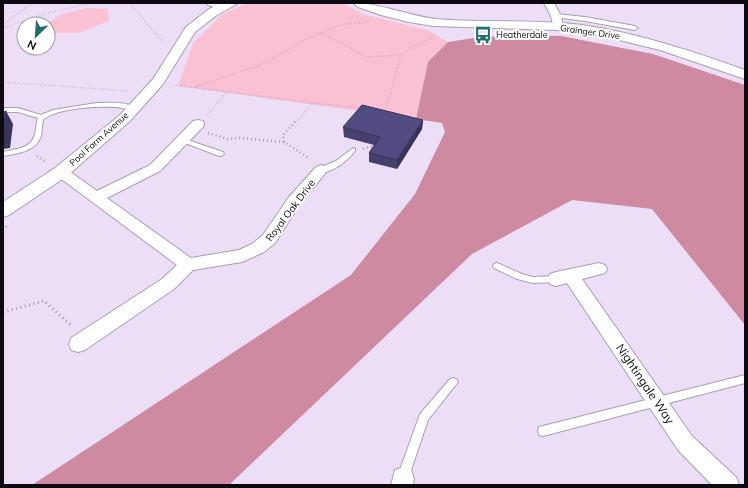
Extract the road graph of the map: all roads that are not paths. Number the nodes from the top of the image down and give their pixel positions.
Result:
1 (359, 3) edge
2 (549, 3) edge
3 (222, 4) edge
4 (557, 22) junction
5 (635, 28) dead end
6 (745, 75) edge
7 (133, 108) junction
8 (3, 110) edge
9 (42, 118) junction
10 (196, 126) road end
11 (182, 140) junction
12 (353, 150) road end
13 (3, 154) edge
14 (221, 154) dead end
15 (320, 170) joint
16 (61, 172) junction
17 (97, 197) junction
18 (3, 211) edge
19 (188, 265) junction
20 (497, 266) dead end
21 (599, 269) dead end
22 (563, 278) junction
23 (78, 344) road end
24 (745, 379) edge
25 (453, 382) dead end
26 (656, 401) junction
27 (543, 431) dead end
28 (403, 482) edge
29 (728, 485) edge

1 - 4 street, Grainger Drive
2 - 4 street
3 - 7 street, Pool Farm Avenue
4 - 5 lane
4 - 6 street, Grainger Drive
7 - 9 lane
7 - 16 street, Pool Farm Avenue
8 - 9 lane
9 - 13 lane
10 - 11 street
11 - 14 lane
11 - 17 street
12 - 15 lane
15 - 19 street, Royal Oak Drive
16 - 17 street
16 - 18 street, Pool Farm Avenue
17 - 19 street
19 - 23 street
20 - 22 lane
21 - 22 street
22 - 26 street, Nightingale Way
24 - 26 lane
25 - 28 lane
26 - 27 lane
26 - 29 street, Nightingale Way

